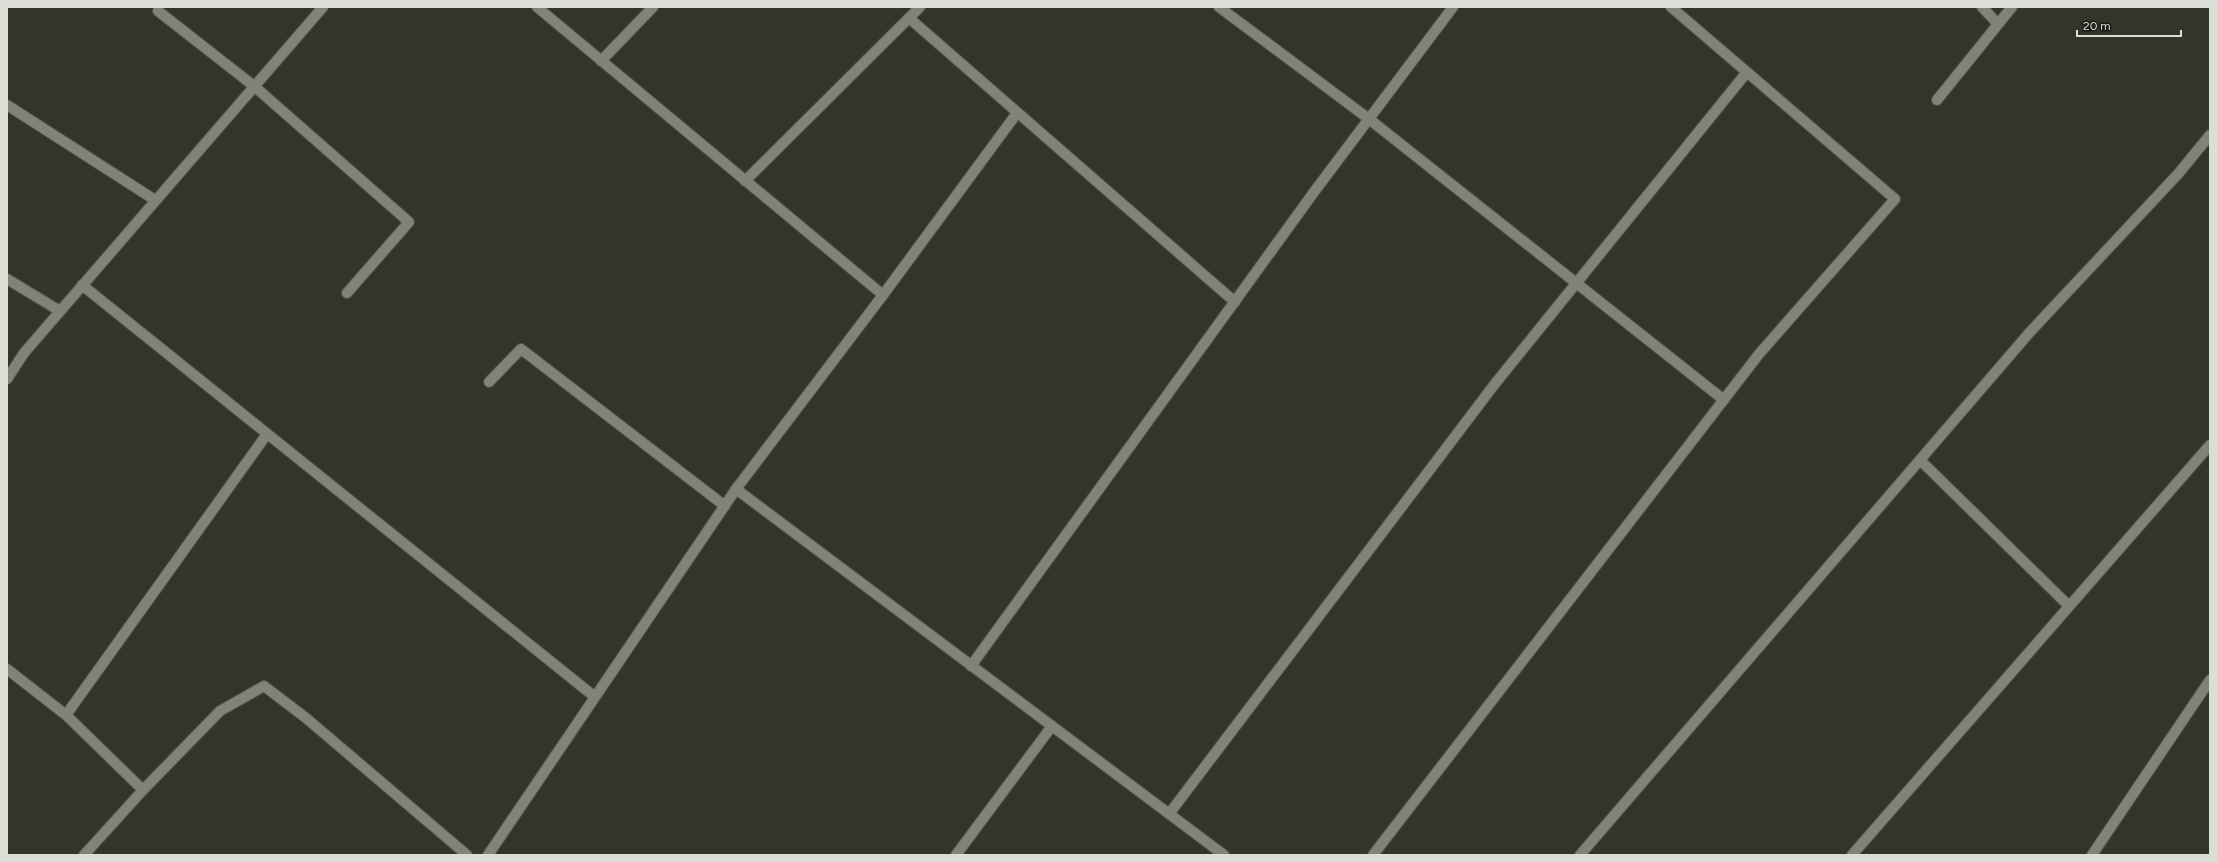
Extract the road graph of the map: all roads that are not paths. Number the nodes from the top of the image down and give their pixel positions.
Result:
1 (323, 7) edge
2 (537, 7) edge
3 (653, 7) edge
4 (920, 7) edge
5 (1219, 7) edge
6 (1453, 7) edge
7 (1671, 7) edge
8 (1982, 7) edge
9 (2012, 7) edge
10 (158, 11) dead end
11 (908, 18) junction
12 (1998, 24) junction
13 (601, 60) junction
14 (1747, 72) junction
15 (254, 86) junction
16 (1937, 100) dead end
17 (7, 105) edge
18 (1018, 113) junction
19 (1369, 119) junction
20 (2210, 135) edge
21 (745, 181) junction
22 (155, 200) junction
23 (7, 278) edge
24 (1576, 283) junction
25 (82, 285) junction
26 (347, 293) dead end
27 (883, 295) junction
28 (1235, 302) junction
29 (60, 311) junction
30 (7, 379) edge
31 (489, 382) dead end
32 (1724, 400) junction
33 (267, 434) junction
34 (2210, 445) edge
35 (1920, 460) junction
36 (736, 489) junction
37 (725, 506) junction
38 (2069, 606) junction
39 (971, 666) junction
40 (7, 669) edge
41 (2210, 680) edge
42 (595, 697) junction
43 (66, 715) junction
44 (1052, 726) junction
45 (143, 790) junction
46 (1169, 814) junction
47 (84, 855) edge
48 (467, 855) edge
49 (488, 855) edge
50 (956, 855) edge
51 (1224, 855) edge
52 (1373, 855) edge
53 (1580, 855) edge
54 (1852, 855) edge
55 (2092, 855) edge

1 - 15 street
2 - 13 street
3 - 13 street
4 - 11 street
5 - 19 street
6 - 19 street
7 - 14 street
8 - 12 street
9 - 12 street
10 - 15 street
11 - 18 street
11 - 21 street
12 - 16 street
13 - 21 street
14 - 24 street
14 - 32 street
15 - 22 street
15 - 26 street
17 - 22 street
18 - 27 street
18 - 28 street
19 - 24 street
19 - 28 street
20 - 35 street
21 - 27 street
22 - 25 street
23 - 29 street
24 - 32 street
24 - 46 street
25 - 29 street
25 - 33 street
27 - 36 street
28 - 39 street
29 - 30 street
31 - 37 street
32 - 52 street
33 - 42 street
33 - 43 street
34 - 38 street
35 - 38 street
35 - 53 street
36 - 37 street
36 - 39 street
37 - 42 street
38 - 54 street
39 - 44 street
40 - 43 street
41 - 55 street
42 - 49 street
43 - 45 street
44 - 46 street
44 - 50 street
45 - 47 street
45 - 48 street
46 - 51 street

